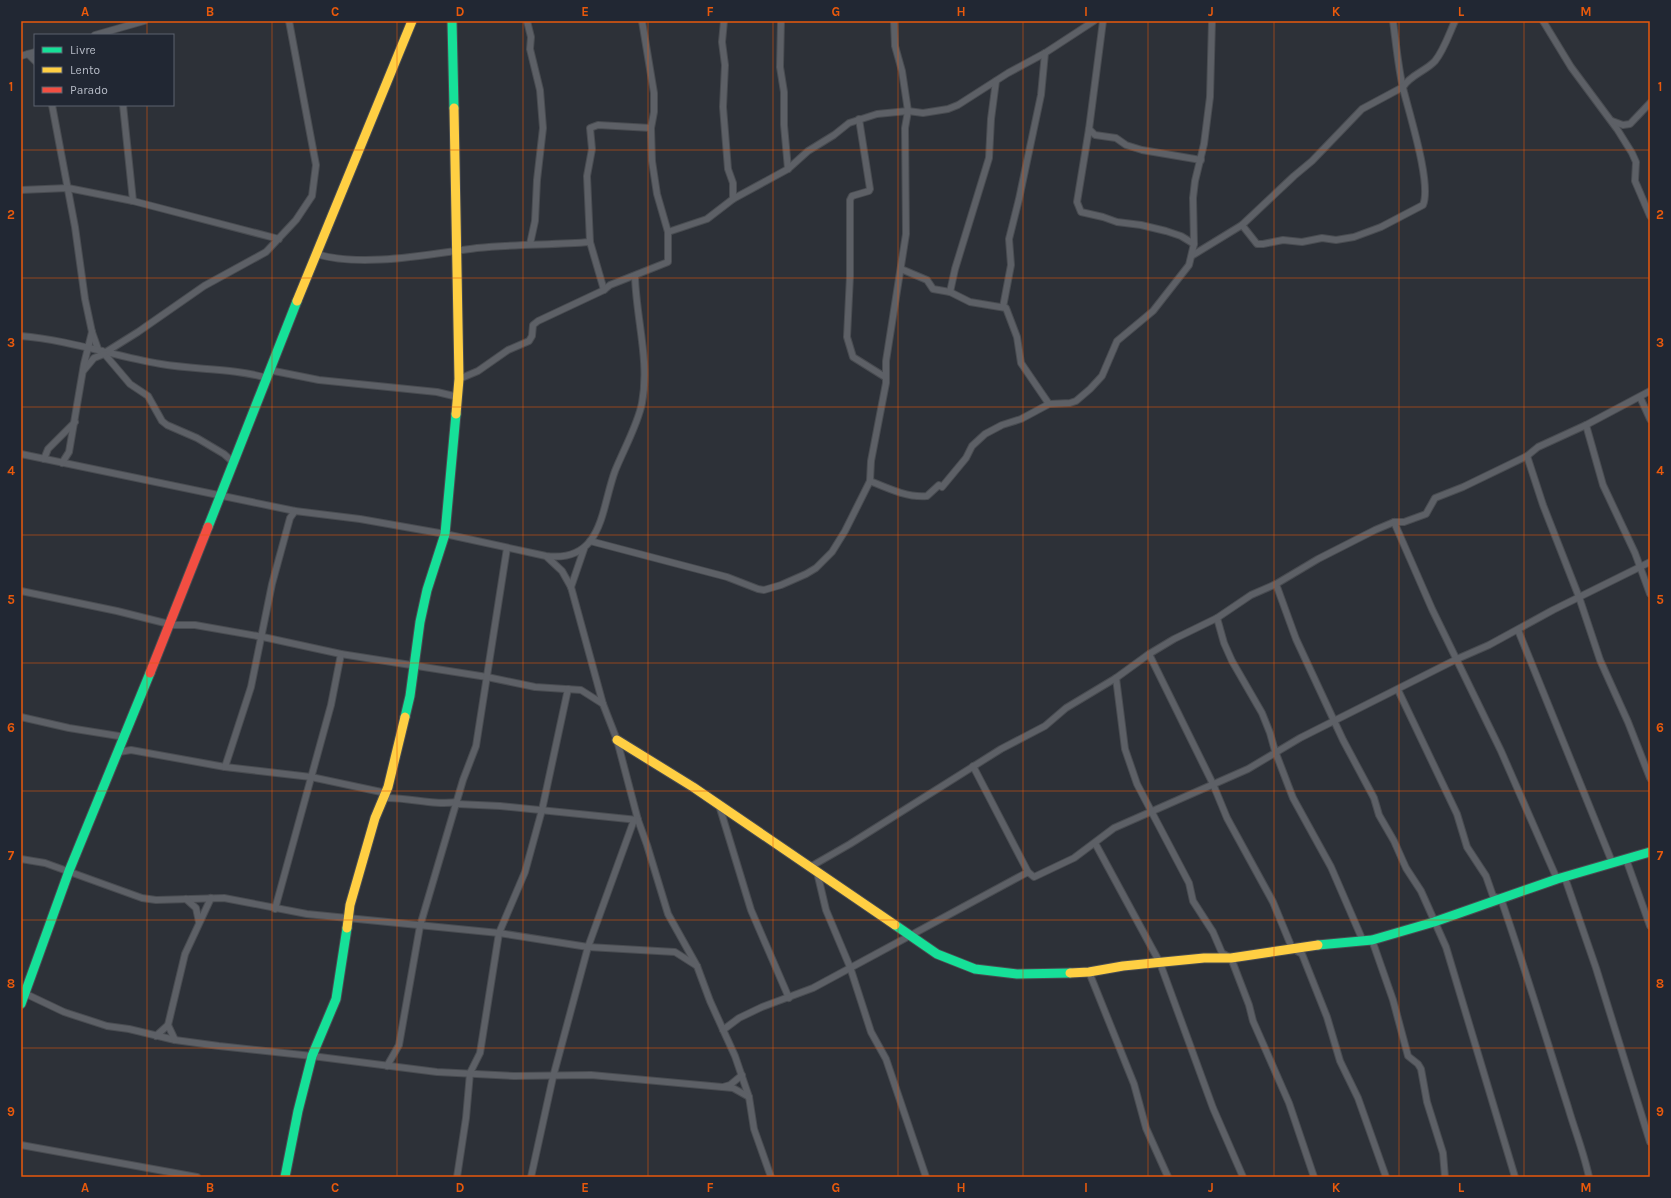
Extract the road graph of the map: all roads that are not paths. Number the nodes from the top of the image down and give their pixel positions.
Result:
1 (144, 21) edge
2 (289, 21) edge
3 (412, 21) edge
4 (452, 21) edge
5 (527, 21) edge
6 (642, 21) edge
7 (724, 21) edge
8 (781, 21) edge
9 (894, 21) edge
10 (1094, 21) edge
11 (1103, 21) edge
12 (1212, 21) edge
13 (1393, 21) edge
14 (1455, 21) edge
15 (1543, 21) edge
16 (112, 33) edge
17 (34, 52) edge
18 (1045, 53) junction
19 (28, 54) junction
20 (21, 56) edge
21 (34, 60) edge
22 (996, 81) junction
23 (1403, 87) junction
24 (1650, 103) edge
25 (52, 106) edge
26 (123, 106) edge
27 (908, 111) junction
28 (859, 119) junction
29 (1611, 121) junction
30 (651, 128) junction
31 (1089, 129) junction
32 (1200, 160) junction
33 (788, 169) junction
34 (68, 188) junction
35 (21, 190) edge
36 (733, 199) junction
37 (133, 201) junction
38 (1650, 216) edge
39 (1242, 225) junction
40 (668, 232) junction
41 (279, 238) junction
42 (590, 242) junction
43 (530, 244) junction
44 (1194, 244) junction
45 (457, 251) junction
46 (316, 254) junction
47 (1193, 255) junction
48 (901, 269) junction
49 (635, 276) junction
50 (604, 290) junction
51 (950, 292) junction
52 (1003, 307) junction
53 (92, 332) junction
54 (21, 336) edge
55 (87, 347) junction
56 (114, 347) junction
57 (102, 350) junction
58 (84, 370) junction
59 (268, 374) junction
60 (885, 377) junction
61 (459, 379) junction
62 (1650, 391) edge
63 (1640, 396) junction
64 (458, 397) junction
65 (1049, 404) junction
66 (1650, 419) edge
67 (75, 422) junction
68 (1586, 425) junction
69 (21, 454) edge
70 (1527, 456) junction
71 (44, 459) junction
72 (233, 462) junction
73 (62, 463) junction
74 (870, 481) junction
75 (221, 494) junction
76 (286, 508) junction
77 (295, 510) junction
78 (290, 518) junction
79 (1394, 522) junction
80 (445, 534) junction
81 (590, 541) junction
82 (507, 548) junction
83 (584, 549) junction
84 (546, 556) junction
85 (1650, 562) edge
86 (1640, 566) junction
87 (1276, 584) junction
88 (571, 587) junction
89 (21, 591) edge
90 (1650, 594) edge
91 (1579, 597) junction
92 (1217, 618) junction
93 (173, 624) junction
94 (1518, 630) junction
95 (263, 637) junction
96 (341, 654) junction
97 (1149, 654) junction
98 (1457, 659) junction
99 (415, 667) junction
100 (487, 677) junction
101 (1116, 678) junction
102 (568, 689) junction
103 (1398, 690) junction
104 (603, 704) junction
105 (21, 717) edge
106 (1335, 720) junction
107 (124, 739) junction
108 (617, 740) junction
109 (131, 750) junction
110 (1275, 751) junction
111 (119, 752) junction
112 (973, 766) junction
113 (225, 767) junction
114 (311, 777) junction
115 (1650, 778) edge
116 (1213, 784) junction
117 (386, 793) junction
118 (401, 797) junction
119 (457, 803) junction
120 (444, 804) junction
121 (719, 805) junction
122 (542, 810) junction
123 (1150, 812) junction
124 (454, 814) junction
125 (636, 820) junction
126 (1095, 843) junction
127 (1650, 852) edge
128 (21, 858) edge
129 (1626, 859) junction
130 (1612, 862) junction
131 (814, 869) junction
132 (69, 871) junction
133 (1028, 872) junction
134 (1562, 879) junction
135 (211, 898) junction
136 (186, 899) junction
137 (1502, 899) junction
138 (275, 909) junction
139 (349, 918) junction
140 (199, 922) junction
141 (1434, 922) junction
142 (420, 926) junction
143 (1650, 926) edge
144 (499, 933) junction
145 (911, 935) junction
146 (1368, 941) junction
147 (588, 947) junction
148 (1292, 948) junction
149 (1231, 958) junction
150 (1160, 963) junction
151 (697, 966) junction
152 (850, 967) junction
153 (1089, 972) junction
154 (24, 989) edge
155 (789, 998) junction
156 (21, 1004) edge
157 (168, 1025) junction
158 (723, 1030) junction
159 (156, 1036) junction
160 (175, 1040) junction
161 (312, 1056) junction
162 (387, 1066) junction
163 (470, 1073) junction
164 (742, 1075) junction
165 (553, 1077) junction
166 (722, 1088) junction
167 (749, 1097) junction
168 (1650, 1142) edge
169 (21, 1145) edge
170 (197, 1177) edge
171 (285, 1177) edge
172 (457, 1177) edge
173 (531, 1177) edge
174 (771, 1177) edge
175 (926, 1177) edge
176 (1168, 1177) edge
177 (1243, 1177) edge
178 (1314, 1177) edge
179 (1386, 1177) edge
180 (1445, 1177) edge
181 (1515, 1177) edge
182 (1589, 1177) edge

1 - 16 street
2 - 41 street
3 - 46 street
4 - 45 street
5 - 43 street
6 - 30 street
7 - 36 street
8 - 33 street
9 - 27 street
10 - 18 street
11 - 31 street
12 - 32 street
13 - 23 street
14 - 23 street
15 - 29 street
17 - 19 street
18 - 22 street
18 - 52 street
19 - 20 street
19 - 21 street
22 - 27 street
22 - 51 street
23 - 39 street
23 - 39 street
24 - 29 street
25 - 34 street
26 - 37 street
27 - 28 street
27 - 48 street
28 - 33 street
28 - 60 street
29 - 38 street
30 - 40 street
30 - 42 street
31 - 32 street
31 - 44 street
32 - 44 street
33 - 36 street
34 - 35 street
34 - 37 street
34 - 53 street
36 - 40 street
37 - 41 street
39 - 47 street
40 - 49 street
41 - 56 street
42 - 43 street
42 - 50 street
43 - 45 street
44 - 47 street
45 - 46 street
45 - 61 street
46 - 59 street
47 - 65 street
48 - 51 street
48 - 60 street
49 - 50 street
49 - 81 street
50 - 61 street
51 - 52 street
52 - 65 street
53 - 55 street
53 - 57 street
54 - 55 street
55 - 57 street
55 - 58 street
56 - 57 street
56 - 57 street
57 - 58 street
57 - 59 street
57 - 72 street
58 - 67 street
59 - 64 street
59 - 72 street
60 - 74 street
61 - 64 street
62 - 63 street
63 - 66 street
63 - 68 street
64 - 80 street
65 - 74 street
67 - 71 street
67 - 73 street
68 - 70 street
68 - 86 street
69 - 71 street
70 - 79 street
70 - 91 street
71 - 73 street
72 - 75 street
73 - 75 street
74 - 81 street
75 - 76 street
75 - 93 street
76 - 77 street
76 - 78 street
77 - 78 street
77 - 80 street
78 - 95 street
79 - 87 street
79 - 98 street
80 - 82 street
80 - 99 street
81 - 83 street
82 - 84 street
82 - 100 street
83 - 84 street
83 - 88 street
84 - 88 street
85 - 86 street
86 - 90 street
86 - 91 street
87 - 92 street
87 - 106 street
88 - 104 street
89 - 93 street
91 - 94 street
91 - 115 street
92 - 97 street
92 - 110 street
93 - 95 street
93 - 107 street
94 - 98 street
94 - 130 street
95 - 96 street
95 - 113 street
96 - 99 street
96 - 114 street
97 - 101 street
97 - 116 street
98 - 103 street
98 - 134 street
99 - 100 street
99 - 117 street
100 - 102 street
100 - 119 street
101 - 112 street
101 - 123 street
102 - 104 street
102 - 122 street
103 - 106 street
103 - 137 street
104 - 108 street
105 - 107 street
106 - 110 street
106 - 141 street
107 - 109 street
107 - 111 street
108 - 121 street
108 - 125 street
109 - 111 street
109 - 113 street
110 - 116 street
110 - 146 street
111 - 132 street
112 - 131 street
112 - 133 street
113 - 114 street
114 - 117 street
114 - 138 street
116 - 123 street
116 - 148 street
117 - 118 street
117 - 118 street
117 - 139 street
118 - 120 street
119 - 120 street
119 - 122 street
119 - 124 street
120 - 124 street
121 - 131 street
121 - 155 street
122 - 125 street
122 - 144 street
123 - 126 street
123 - 149 street
124 - 142 street
125 - 147 street
125 - 151 street
126 - 133 street
126 - 150 street
127 - 129 street
128 - 132 street
129 - 130 street
129 - 143 street
130 - 134 street
131 - 145 street
131 - 152 street
132 - 136 street
132 - 154 street
133 - 145 street
134 - 137 street
134 - 168 street
135 - 136 street
135 - 138 street
135 - 140 street
136 - 140 street
137 - 141 street
137 - 182 street
138 - 139 street
139 - 142 street
139 - 161 street
140 - 157 street
141 - 146 street
141 - 181 street
142 - 144 street
142 - 162 street
144 - 147 street
144 - 163 street
145 - 152 street
145 - 153 street
146 - 148 street
146 - 180 street
147 - 151 street
147 - 165 street
148 - 149 street
148 - 179 street
149 - 150 street
149 - 178 street
150 - 153 street
150 - 177 street
151 - 158 street
152 - 155 street
152 - 175 street
153 - 176 street
154 - 156 street
154 - 159 street
155 - 158 street
157 - 159 street
157 - 160 street
158 - 164 street
159 - 160 street
160 - 161 street
161 - 162 street
161 - 171 street
162 - 163 street
163 - 165 street
163 - 172 street
164 - 166 street
164 - 167 street
165 - 166 street
165 - 173 street
166 - 167 street
167 - 174 street
169 - 170 street

